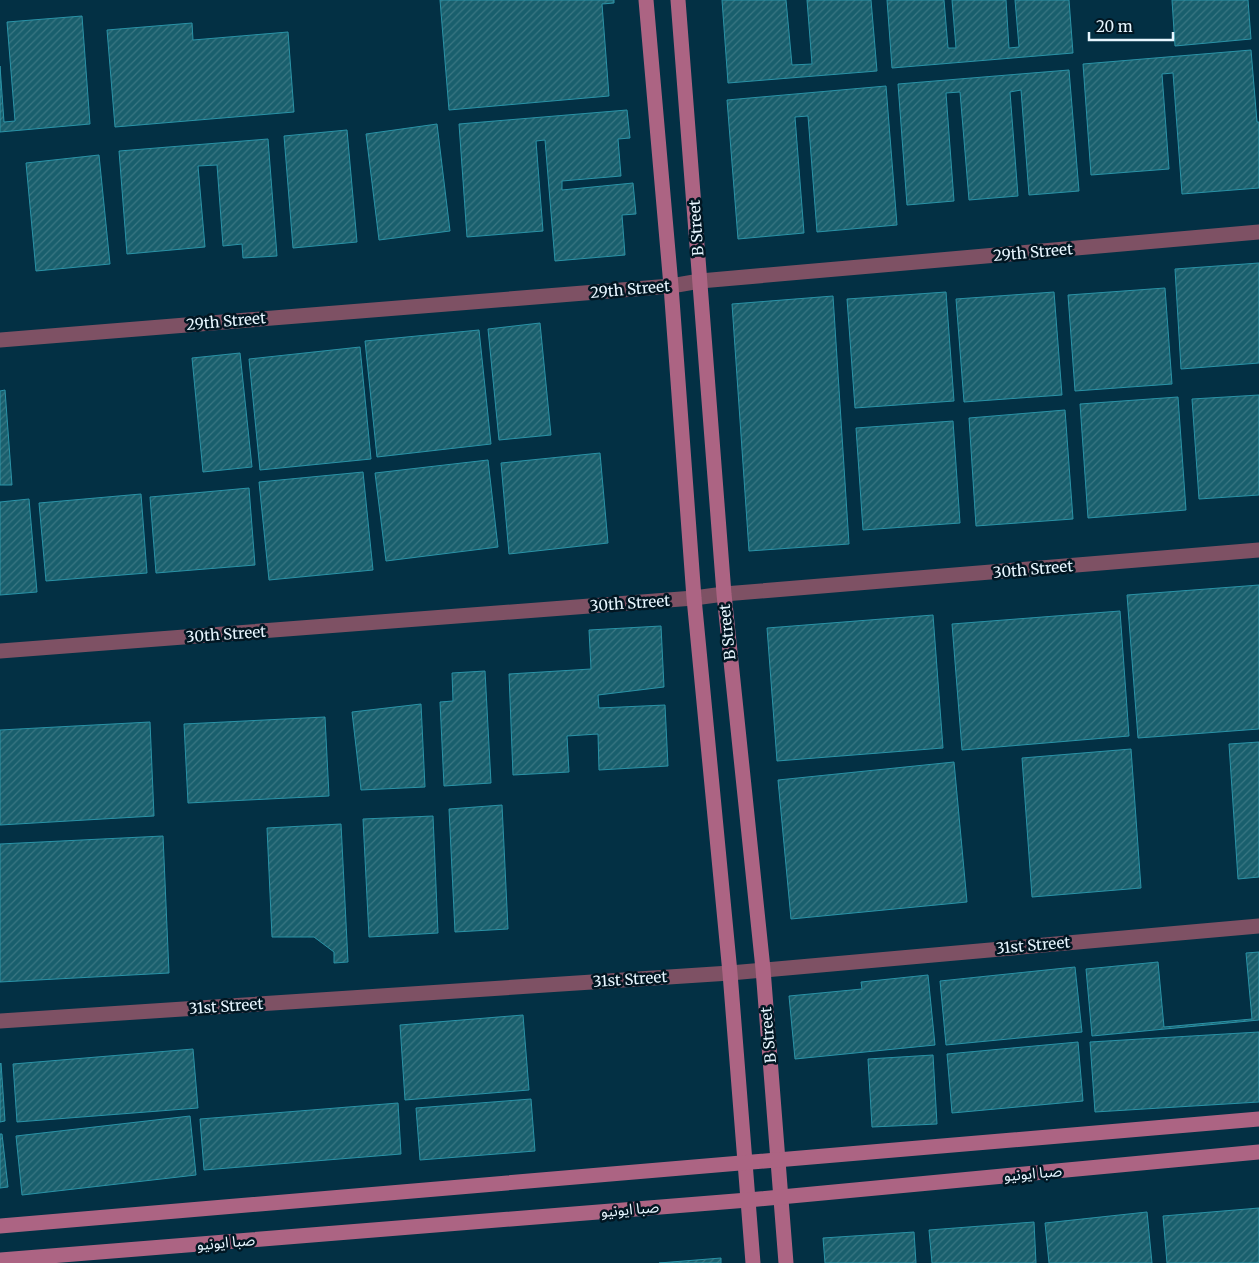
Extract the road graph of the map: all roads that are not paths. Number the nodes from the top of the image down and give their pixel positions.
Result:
1 (646, 0) edge
2 (678, 0) edge
3 (1259, 232) edge
4 (700, 282) junction
5 (671, 286) junction
6 (0, 340) edge
7 (1259, 550) edge
8 (724, 594) junction
9 (694, 598) junction
10 (0, 651) edge
11 (1259, 926) edge
12 (763, 969) junction
13 (730, 973) junction
14 (0, 1021) edge
15 (1259, 1119) edge
16 (1259, 1152) edge
17 (778, 1159) junction
18 (745, 1164) junction
19 (780, 1197) junction
20 (748, 1200) junction
21 (0, 1226) edge
22 (0, 1260) edge
23 (753, 1263) edge
24 (786, 1263) edge

1 - 5 street, B Street
2 - 4 street, B Street
3 - 4 street, 29th Street
4 - 5 street, 29th Street
4 - 8 street, B Street
5 - 6 street, 29th Street
5 - 9 street, B Street
7 - 8 street, 30th Street
8 - 9 street, 30th Street
8 - 12 street, B Street
9 - 10 street, 30th Street
9 - 13 street, B Street
11 - 12 street, 31st Street
12 - 13 street, 31st Street
12 - 17 street, B Street
13 - 14 street, 31st Street
13 - 18 street, B Street
15 - 17 street
16 - 19 street, صبا ایونیو
17 - 18 street
17 - 19 street, B Street
18 - 20 street, B Street
18 - 21 street
19 - 20 street, صبا ایونیو
19 - 24 street, B Street
20 - 22 street, صبا ایونیو
20 - 23 street, B Street

